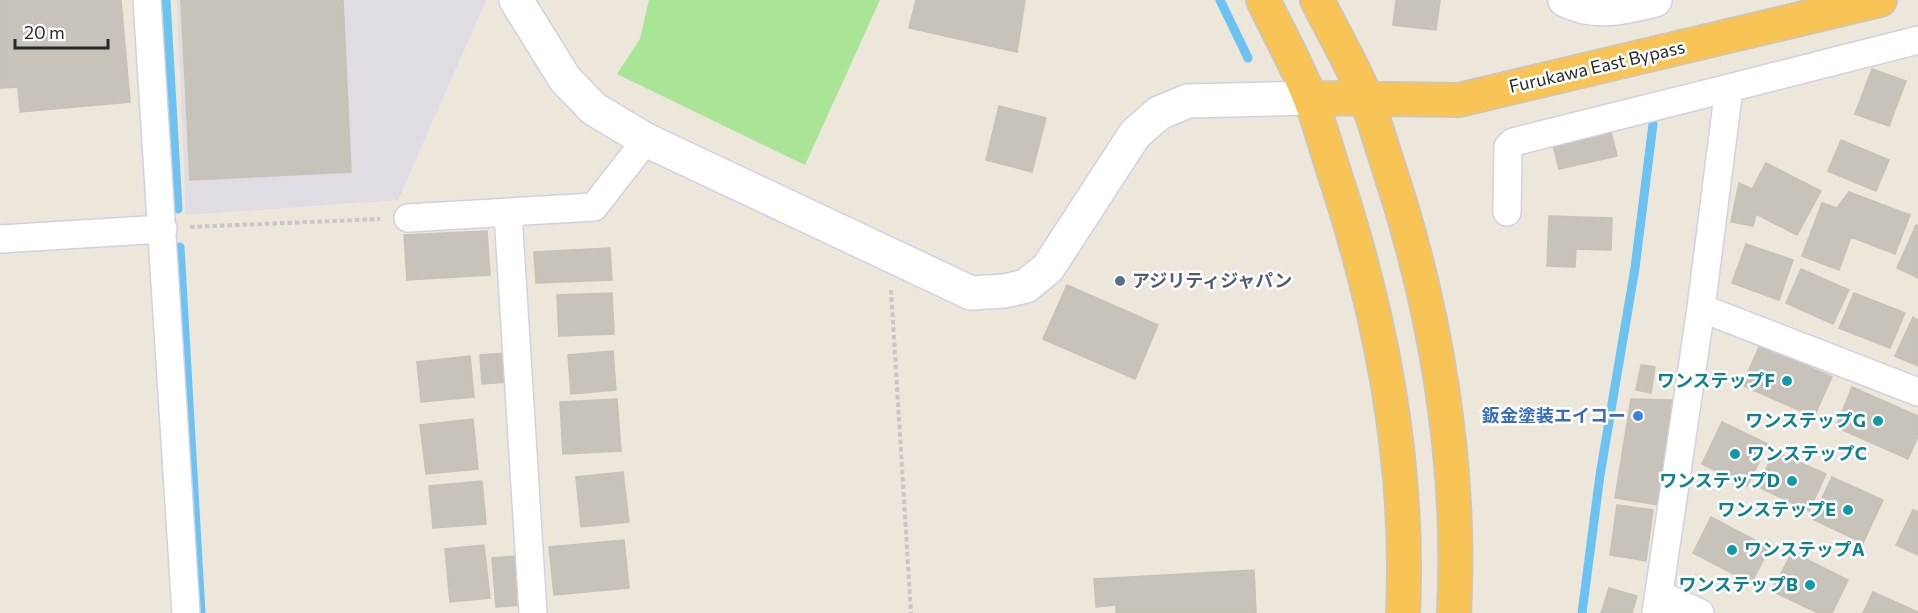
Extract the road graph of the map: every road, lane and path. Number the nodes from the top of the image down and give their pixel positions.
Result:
1 (147, 0) edge
2 (516, 0) edge
3 (1263, 0) edge
4 (1317, 0) edge
5 (1565, 0) edge
6 (1654, 0) edge
7 (1880, 0) edge
8 (1918, 40) edge
9 (1729, 88) junction
10 (1310, 98) junction
11 (1365, 98) junction
12 (646, 140) junction
13 (1507, 212) dead end
14 (508, 213) junction
15 (408, 218) joint
16 (163, 229) junction
17 (0, 239) edge
18 (889, 253) junction
19 (1701, 309) junction
20 (1918, 392) edge
21 (1657, 603) edge
22 (186, 613) edge
23 (533, 613) edge
24 (911, 613) edge
25 (1403, 613) edge
26 (1454, 613) edge
27 (1700, 613) edge

1 - 16 street
2 - 12 street
3 - 10 highway
4 - 11 highway
5 - 6 street
7 - 11 highway, Furukawa East Bypass
8 - 9 street
9 - 13 street
9 - 19 street
10 - 11 highway, Furukawa East Bypass
10 - 18 street
10 - 25 highway
11 - 26 highway
12 - 14 street
12 - 18 street
14 - 15 street
14 - 23 street
15 - 16 path
16 - 17 street
16 - 22 street
18 - 24 path
19 - 20 street
19 - 21 street
21 - 27 street

